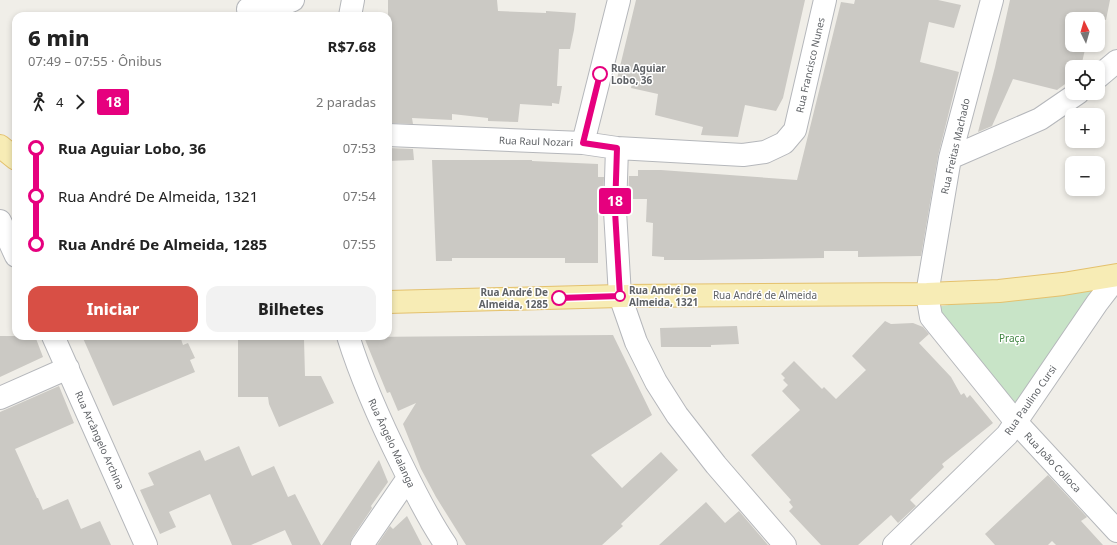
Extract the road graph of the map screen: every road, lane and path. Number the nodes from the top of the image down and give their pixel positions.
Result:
1 (293, 0) edge
2 (353, 0) edge
3 (605, 0) edge
4 (619, 0) edge
5 (825, 0) edge
6 (992, 0) edge
7 (248, 8) edge
8 (351, 12) edge
9 (610, 34) junction
10 (1117, 61) edge
11 (1105, 71) edge
12 (1068, 100) edge
13 (794, 130) joint
14 (392, 135) edge
15 (583, 143) junction
16 (0, 146) edge
17 (617, 148) junction
18 (12, 156) edge
19 (950, 158) junction
20 (0, 221) edge
21 (12, 247) edge
22 (1117, 276) edge
23 (927, 294) junction
24 (620, 296) junction
25 (392, 302) edge
26 (55, 340) edge
27 (349, 340) edge
28 (68, 368) junction
29 (0, 398) edge
30 (1016, 422) junction
31 (408, 478) junction
32 (1117, 531) edge
33 (146, 545) edge
34 (362, 545) edge
35 (446, 545) edge
36 (786, 545) edge
37 (894, 545) edge

1 - 7 street
2 - 8 street
3 - 9 street
4 - 9 street
5 - 13 street, Rua Francisco Nunes
6 - 19 street, Rua Freitas Machado
9 - 15 street
10 - 11 street
12 - 19 street
13 - 17 street, Rua Raul Nozari
14 - 15 street, Rua Raul Nozari
15 - 17 street, Rua Raul Nozari
16 - 18 main road
17 - 24 street
19 - 23 street, Rua Freitas Machado
20 - 21 street
22 - 23 main road, Rua André de Almeida
22 - 30 street, Rua Paulino Cursi
23 - 24 main road, Rua André de Almeida
23 - 30 street, Rua João Colloca
24 - 25 main road, Rua André de Almeida
24 - 36 street
26 - 28 street, Rua Arcângelo Archina
27 - 31 street, Rua Ângelo Malanga
28 - 29 street
28 - 33 street, Rua Arcângelo Archina
30 - 32 street, Rua João Colloca
30 - 37 street, Rua Paulino Cursi
31 - 34 street
31 - 35 street, Rua Ângelo Malanga

